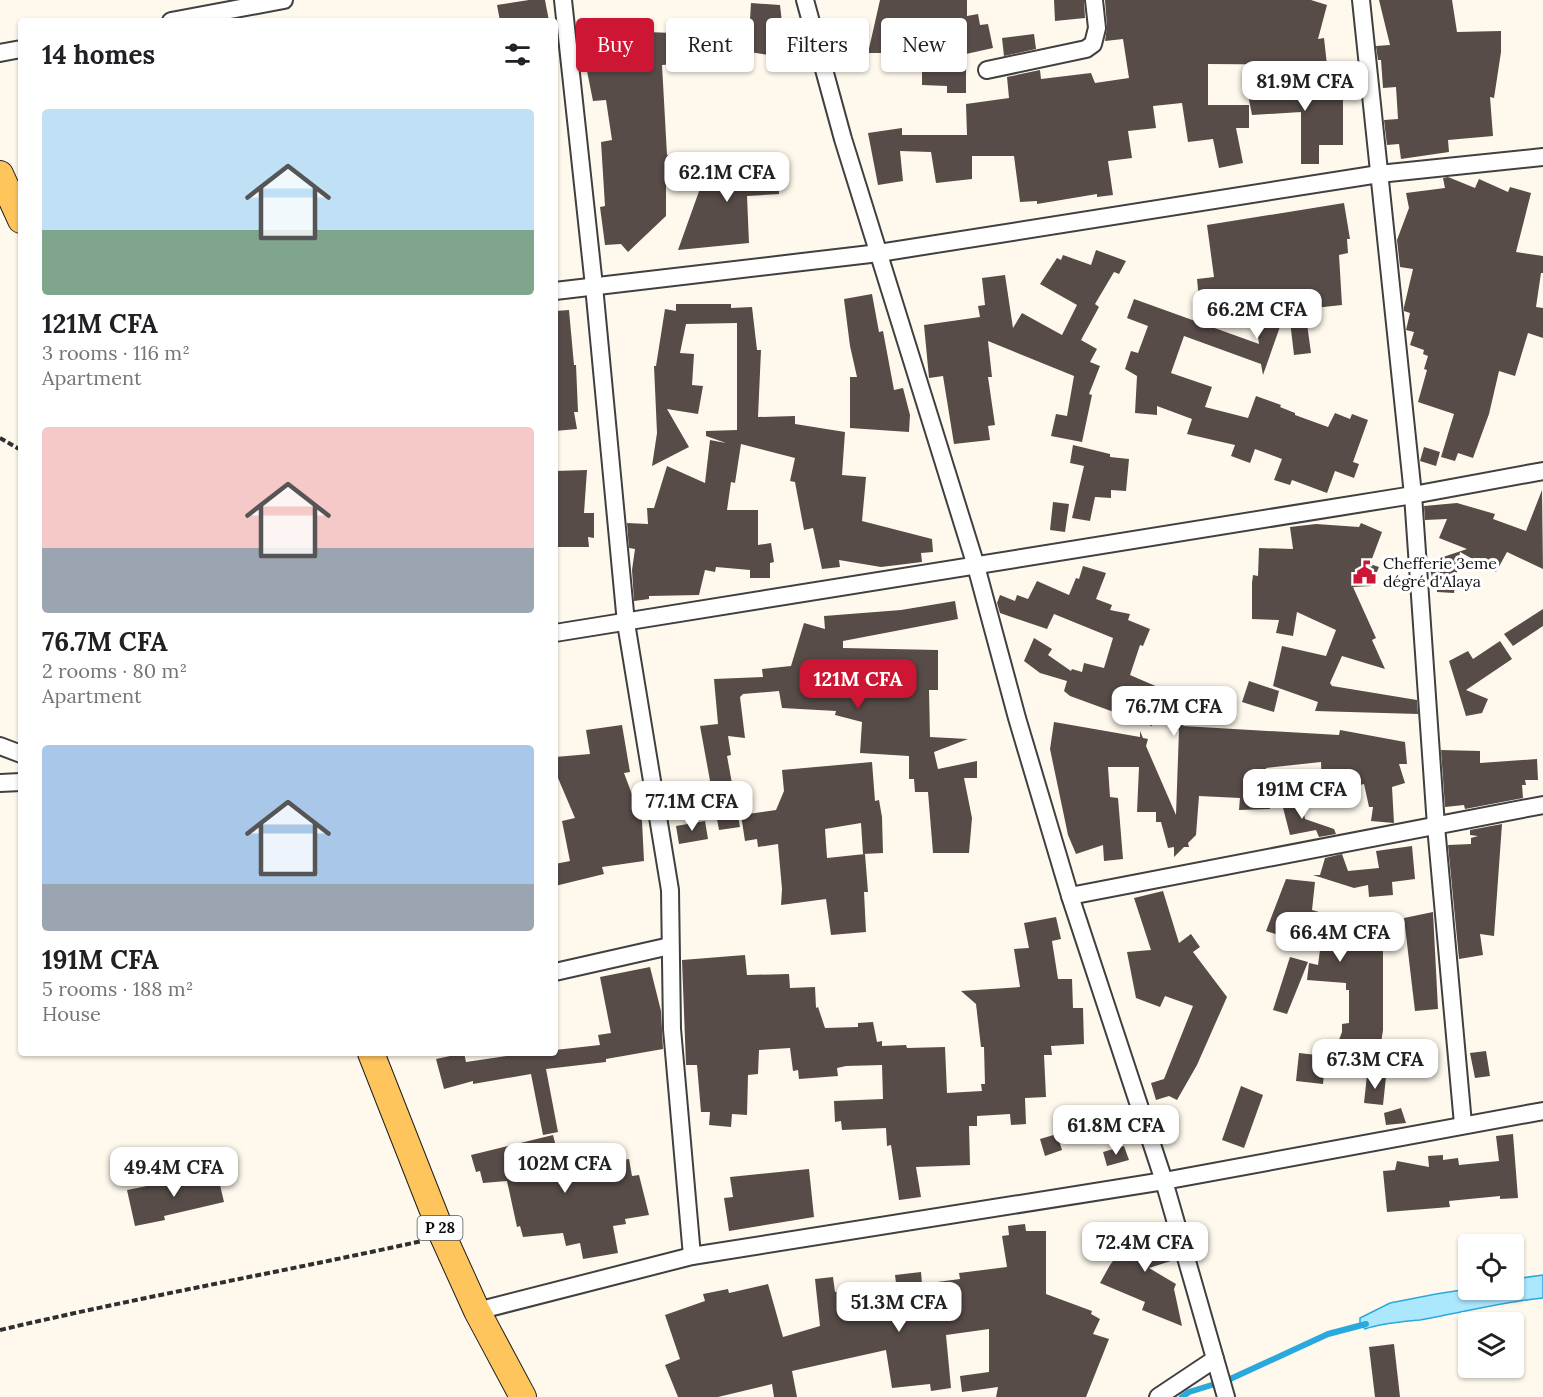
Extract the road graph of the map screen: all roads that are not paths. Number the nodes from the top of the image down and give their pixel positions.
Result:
1 (284, 0) edge
2 (563, 0) edge
3 (805, 0) edge
4 (1094, 0) edge
5 (1361, 0) edge
6 (187, 18) edge
7 (18, 50) edge
8 (0, 53) edge
9 (987, 70) dead end
10 (1543, 157) edge
11 (0, 174) edge
12 (1379, 174) junction
13 (18, 213) edge
14 (879, 253) junction
15 (594, 286) junction
16 (558, 291) edge
17 (1543, 471) edge
18 (1413, 495) junction
19 (976, 567) junction
20 (626, 623) junction
21 (558, 633) edge
22 (0, 746) edge
23 (18, 752) edge
24 (18, 782) edge
25 (0, 783) edge
26 (1543, 805) edge
27 (1436, 826) junction
28 (1070, 896) junction
29 (670, 946) junction
30 (558, 971) edge
31 (372, 1056) edge
32 (1543, 1111) edge
33 (1463, 1124) junction
34 (1164, 1181) junction
35 (692, 1256) junction
36 (477, 1311) junction
37 (1215, 1359) junction
38 (523, 1397) edge
39 (1158, 1397) edge
40 (1226, 1397) edge

1 - 6 street
2 - 15 street
3 - 14 street
4 - 9 street
5 - 12 street
7 - 8 street
10 - 12 street
11 - 13 main road
12 - 14 street
12 - 18 street
14 - 15 street
14 - 19 street
15 - 16 street
15 - 20 street
17 - 18 street
18 - 19 street
18 - 27 street
19 - 20 street
19 - 28 street
20 - 21 street
20 - 29 street
22 - 23 street
24 - 25 street
26 - 27 street
27 - 28 street
27 - 33 street
28 - 34 street
29 - 30 street
29 - 35 street
31 - 36 main road, P 28
32 - 33 street
33 - 34 street
34 - 35 street
34 - 37 street
35 - 36 street
36 - 38 main road, P 28
37 - 39 street
37 - 40 street

